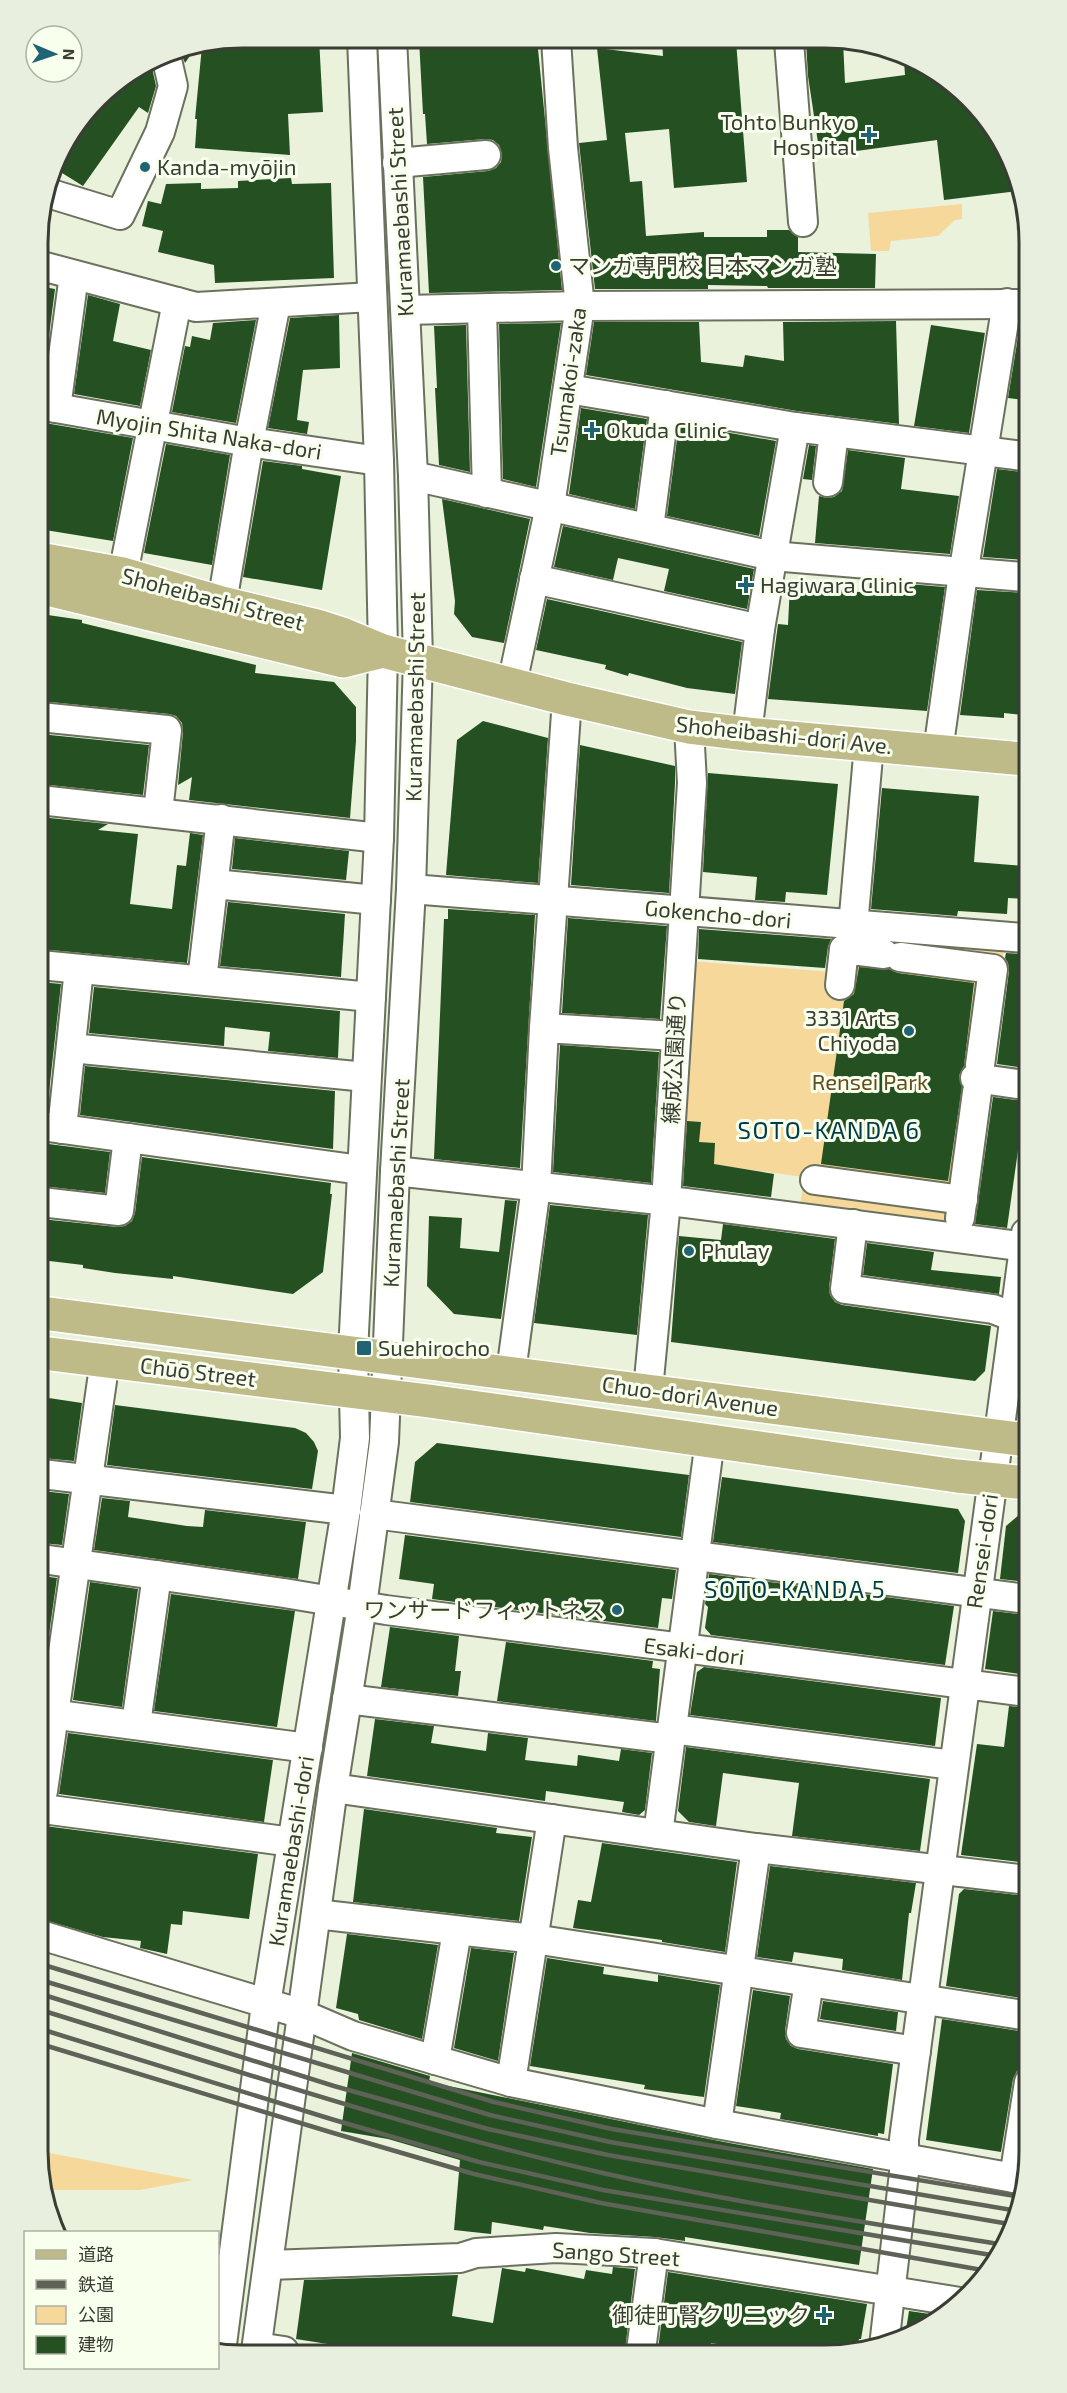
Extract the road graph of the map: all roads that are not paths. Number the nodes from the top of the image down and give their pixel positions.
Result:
1 (362, 48) edge
2 (392, 48) edge
3 (557, 48) edge
4 (790, 48) edge
5 (168, 63) edge
6 (486, 155) dead end
7 (397, 163) junction
8 (54, 195) edge
9 (803, 222) dead end
10 (48, 268) edge
11 (74, 275) junction
12 (372, 297) junction
13 (177, 302) junction
14 (276, 303) junction
15 (1015, 304) edge
16 (580, 306) junction
17 (482, 309) junction
18 (406, 310) junction
19 (568, 389) junction
20 (48, 402) edge
21 (665, 405) junction
22 (48, 407) edge
23 (152, 425) junction
24 (795, 428) junction
25 (834, 432) junction
26 (249, 442) junction
27 (985, 450) junction
28 (1019, 455) edge
29 (379, 462) junction
30 (413, 476) junction
31 (828, 482) dead end
32 (487, 493) junction
33 (550, 506) junction
34 (649, 528) junction
35 (772, 556) junction
36 (48, 560) edge
37 (963, 572) junction
38 (123, 574) junction
39 (1019, 577) edge
40 (534, 579) junction
41 (48, 589) edge
42 (222, 603) junction
43 (760, 629) junction
44 (383, 651) junction
45 (418, 659) junction
46 (512, 684) junction
47 (567, 699) junction
48 (48, 718) edge
49 (689, 727) junction
50 (747, 734) junction
51 (869, 745) junction
52 (938, 751) junction
53 (1019, 759) edge
54 (48, 801) edge
55 (158, 812) junction
56 (221, 819) junction
57 (380, 838) junction
58 (214, 884) junction
59 (411, 889) junction
60 (376, 900) junction
61 (553, 900) junction
62 (683, 911) junction
63 (853, 926) junction
64 (1019, 938) edge
65 (48, 966) edge
66 (79, 969) junction
67 (202, 980) junction
68 (840, 984) dead end
69 (371, 997) junction
70 (544, 1028) junction
71 (675, 1036) junction
72 (71, 1048) junction
73 (366, 1077) junction
74 (977, 1078) junction
75 (1019, 1084) edge
76 (51, 1128) edge
77 (129, 1138) junction
78 (361, 1170) junction
79 (395, 1172) junction
80 (814, 1180) dead end
81 (536, 1187) junction
82 (963, 1200) junction
83 (666, 1201) junction
84 (48, 1203) edge
85 (853, 1224) junction
86 (957, 1238) junction
87 (1019, 1242) edge
88 (48, 1313) edge
89 (1019, 1318) edge
90 (1019, 1333) edge
91 (353, 1352) junction
92 (48, 1354) edge
93 (387, 1356) junction
94 (105, 1360) junction
95 (511, 1372) junction
96 (648, 1390) junction
97 (369, 1393) junction
98 (1012, 1438) edge
99 (710, 1440) junction
100 (48, 1475) edge
101 (87, 1480) junction
102 (991, 1480) junction
103 (1019, 1482) edge
104 (346, 1510) junction
105 (374, 1514) junction
106 (695, 1557) junction
107 (48, 1560) edge
108 (76, 1563) junction
109 (157, 1575) junction
110 (976, 1592) junction
111 (1019, 1598) edge
112 (332, 1600) junction
113 (362, 1606) junction
114 (683, 1649) junction
115 (964, 1685) junction
116 (1019, 1691) edge
117 (347, 1700) junction
118 (49, 1713) edge
119 (136, 1724) junction
120 (671, 1734) junction
121 (308, 1748) junction
122 (953, 1765) junction
123 (333, 1788) junction
124 (48, 1810) edge
125 (552, 1819) junction
126 (658, 1834) junction
127 (292, 1842) junction
128 (756, 1848) junction
129 (939, 1870) junction
130 (1019, 1880) edge
131 (316, 1914) junction
132 (457, 1930) junction
133 (48, 1937) edge
134 (534, 1940) junction
135 (738, 1971) junction
136 (809, 1982) junction
137 (922, 2000) junction
138 (266, 2004) junction
139 (302, 2014) junction
140 (1019, 2015) edge
141 (916, 2051) junction
142 (435, 2060) junction
143 (511, 2082) junction
144 (717, 2124) junction
145 (905, 2158) junction
146 (1017, 2178) edge
147 (227, 2234) edge
148 (654, 2253) junction
149 (269, 2265) junction
150 (891, 2290) junction
151 (949, 2300) edge
152 (885, 2335) edge
153 (221, 2344) edge
154 (257, 2345) edge
155 (642, 2345) edge

1 - 12 street, Kuramaebashi Street
2 - 7 street, Kuramaebashi Street
3 - 16 street, Tsumakoi-zaka
4 - 9 street
5 - 8 street
6 - 7 street
7 - 18 street, Kuramaebashi Street
10 - 11 street
11 - 13 street
11 - 20 street
12 - 14 street
12 - 29 street, Kuramaebashi Street
13 - 14 street
13 - 23 street
14 - 26 street
15 - 16 street
15 - 27 street
16 - 17 street
16 - 19 street, Tsumakoi-zaka
17 - 18 street
17 - 32 street
18 - 30 street, Kuramaebashi Street
19 - 21 street
19 - 33 street, Tsumakoi-zaka
21 - 24 street
21 - 34 street
22 - 23 street, Myojin Shita Naka-dori
23 - 26 street, Myojin Shita Naka-dori
23 - 38 street
24 - 25 street
24 - 35 street
25 - 27 street
25 - 31 street
26 - 29 street, Myojin Shita Naka-dori
26 - 42 street
27 - 28 street
27 - 37 street
29 - 44 street, Kuramaebashi Street
30 - 32 street
30 - 45 street, Kuramaebashi Street
32 - 33 street
33 - 34 street
33 - 40 street, Tsumakoi-zaka
34 - 35 street
35 - 37 street
35 - 43 street
36 - 38 main road, Shoheibashi Street
37 - 39 street
37 - 52 street
38 - 42 main road, Shoheibashi Street
40 - 43 street
40 - 46 street, Tsumakoi-zaka
41 - 44 main road, Shoheibashi Street
42 - 44 main road, Shoheibashi Street
43 - 50 street
44 - 45 main road, Shoheibashi Street
44 - 57 street, Kuramaebashi Street
45 - 46 main road, Shoheibashi Street
45 - 59 street, Kuramaebashi Street
46 - 47 main road, Shoheibashi-dori Ave.
47 - 49 main road, Shoheibashi-dori Ave.
47 - 61 street
48 - 55 street
49 - 50 main road, Shoheibashi-dori Ave.
49 - 62 street, 練成公園通り
50 - 51 main road, Shoheibashi-dori Ave.
51 - 52 main road, Shoheibashi-dori Ave.
51 - 63 street
52 - 53 main road, Shoheibashi-dori Ave.
54 - 55 street
55 - 56 street
56 - 57 street
56 - 58 street
57 - 60 street, Kuramaebashi Street
58 - 60 street
58 - 67 street
59 - 61 street, Gokencho-dori
59 - 79 street, Kuramaebashi Street
60 - 69 street, Kuramaebashi Street
61 - 62 street, Gokencho-dori
61 - 70 street
62 - 63 street, Gokencho-dori
62 - 71 street, 練成公園通り
63 - 64 street, Gokencho-dori
65 - 66 street
66 - 67 street
66 - 72 street
67 - 69 street
68 - 74 street
69 - 73 street, Kuramaebashi Street
70 - 71 street
70 - 81 street
71 - 83 street, 練成公園通り
72 - 73 street
72 - 76 street
73 - 78 street, Kuramaebashi Street
74 - 75 street
74 - 82 street
76 - 77 street
77 - 78 street
77 - 84 street
78 - 91 street, Kuramaebashi Street
79 - 81 street
79 - 93 street, Kuramaebashi Street
80 - 82 street
81 - 83 street
81 - 95 street
82 - 86 street
83 - 85 street
83 - 96 street, 練成公園通り
85 - 86 street
85 - 89 street
86 - 87 street
88 - 91 main road, Chūō Street
90 - 98 street, Rensei-dori
91 - 93 main road, Chuo-dori Avenue
91 - 97 street, Kuramaebashi-dori
92 - 94 main road, Chūō Street
93 - 95 main road, Chuo-dori Avenue
93 - 97 street, Kuramaebashi-dori
94 - 97 main road, Chūō Street
94 - 101 street
95 - 96 main road, Chuo-dori Avenue
96 - 98 main road, Chuo-dori Avenue
97 - 99 main road, Chuo-dori Avenue
97 - 104 street, Kuramaebashi-dori
97 - 105 street, Kuramaebashi-dori
98 - 102 street, Rensei-dori
99 - 102 main road, Chuo-dori Avenue
99 - 106 street
100 - 101 street
101 - 104 street
101 - 108 street
102 - 103 main road, Chuo-dori Avenue
102 - 110 street, Rensei-dori
104 - 112 street, Kuramaebashi-dori
105 - 106 street
105 - 113 street, Kuramaebashi-dori
106 - 110 street
106 - 114 street
107 - 108 street, Esaki-dori
108 - 109 street, Esaki-dori
108 - 118 street
109 - 112 street, Esaki-dori
109 - 119 street
110 - 111 street
110 - 115 street, Rensei-dori
112 - 113 street, Esaki-dori
112 - 121 street, Kuramaebashi-dori
113 - 114 street, Esaki-dori
113 - 117 street, Kuramaebashi-dori
114 - 115 street, Esaki-dori
114 - 120 street
115 - 116 street, Esaki-dori
115 - 122 street, Rensei-dori
117 - 120 street
117 - 123 street, Kuramaebashi-dori
118 - 119 street
119 - 121 street
120 - 122 street
120 - 126 street
121 - 127 street, Kuramaebashi-dori
122 - 129 street, Rensei-dori
123 - 125 street
123 - 131 street, Kuramaebashi-dori
124 - 127 street
125 - 126 street
125 - 134 street
126 - 128 street
127 - 138 street, Kuramaebashi-dori
128 - 129 street
128 - 135 street
129 - 130 street
129 - 137 street, Rensei-dori
131 - 132 street
131 - 139 street, Kuramaebashi-dori
132 - 134 street
132 - 142 street
133 - 138 street
134 - 135 street
134 - 143 street
135 - 136 street
135 - 144 street
136 - 137 street
136 - 141 street
137 - 140 street
137 - 141 street, Rensei-dori
138 - 139 street
138 - 147 street, Kuramaebashi-dori
139 - 142 street
139 - 149 street, Kuramaebashi-dori
141 - 145 street, Rensei-dori
142 - 143 street
143 - 144 street
144 - 145 street
145 - 146 street
145 - 150 street, Rensei-dori
147 - 153 street, Kuramaebashi-dori
148 - 149 street, Sango Street
148 - 150 street, Sango Street
148 - 155 street
149 - 154 street, Kuramaebashi-dori
150 - 151 street, Sango Street
150 - 152 street, Rensei-dori

